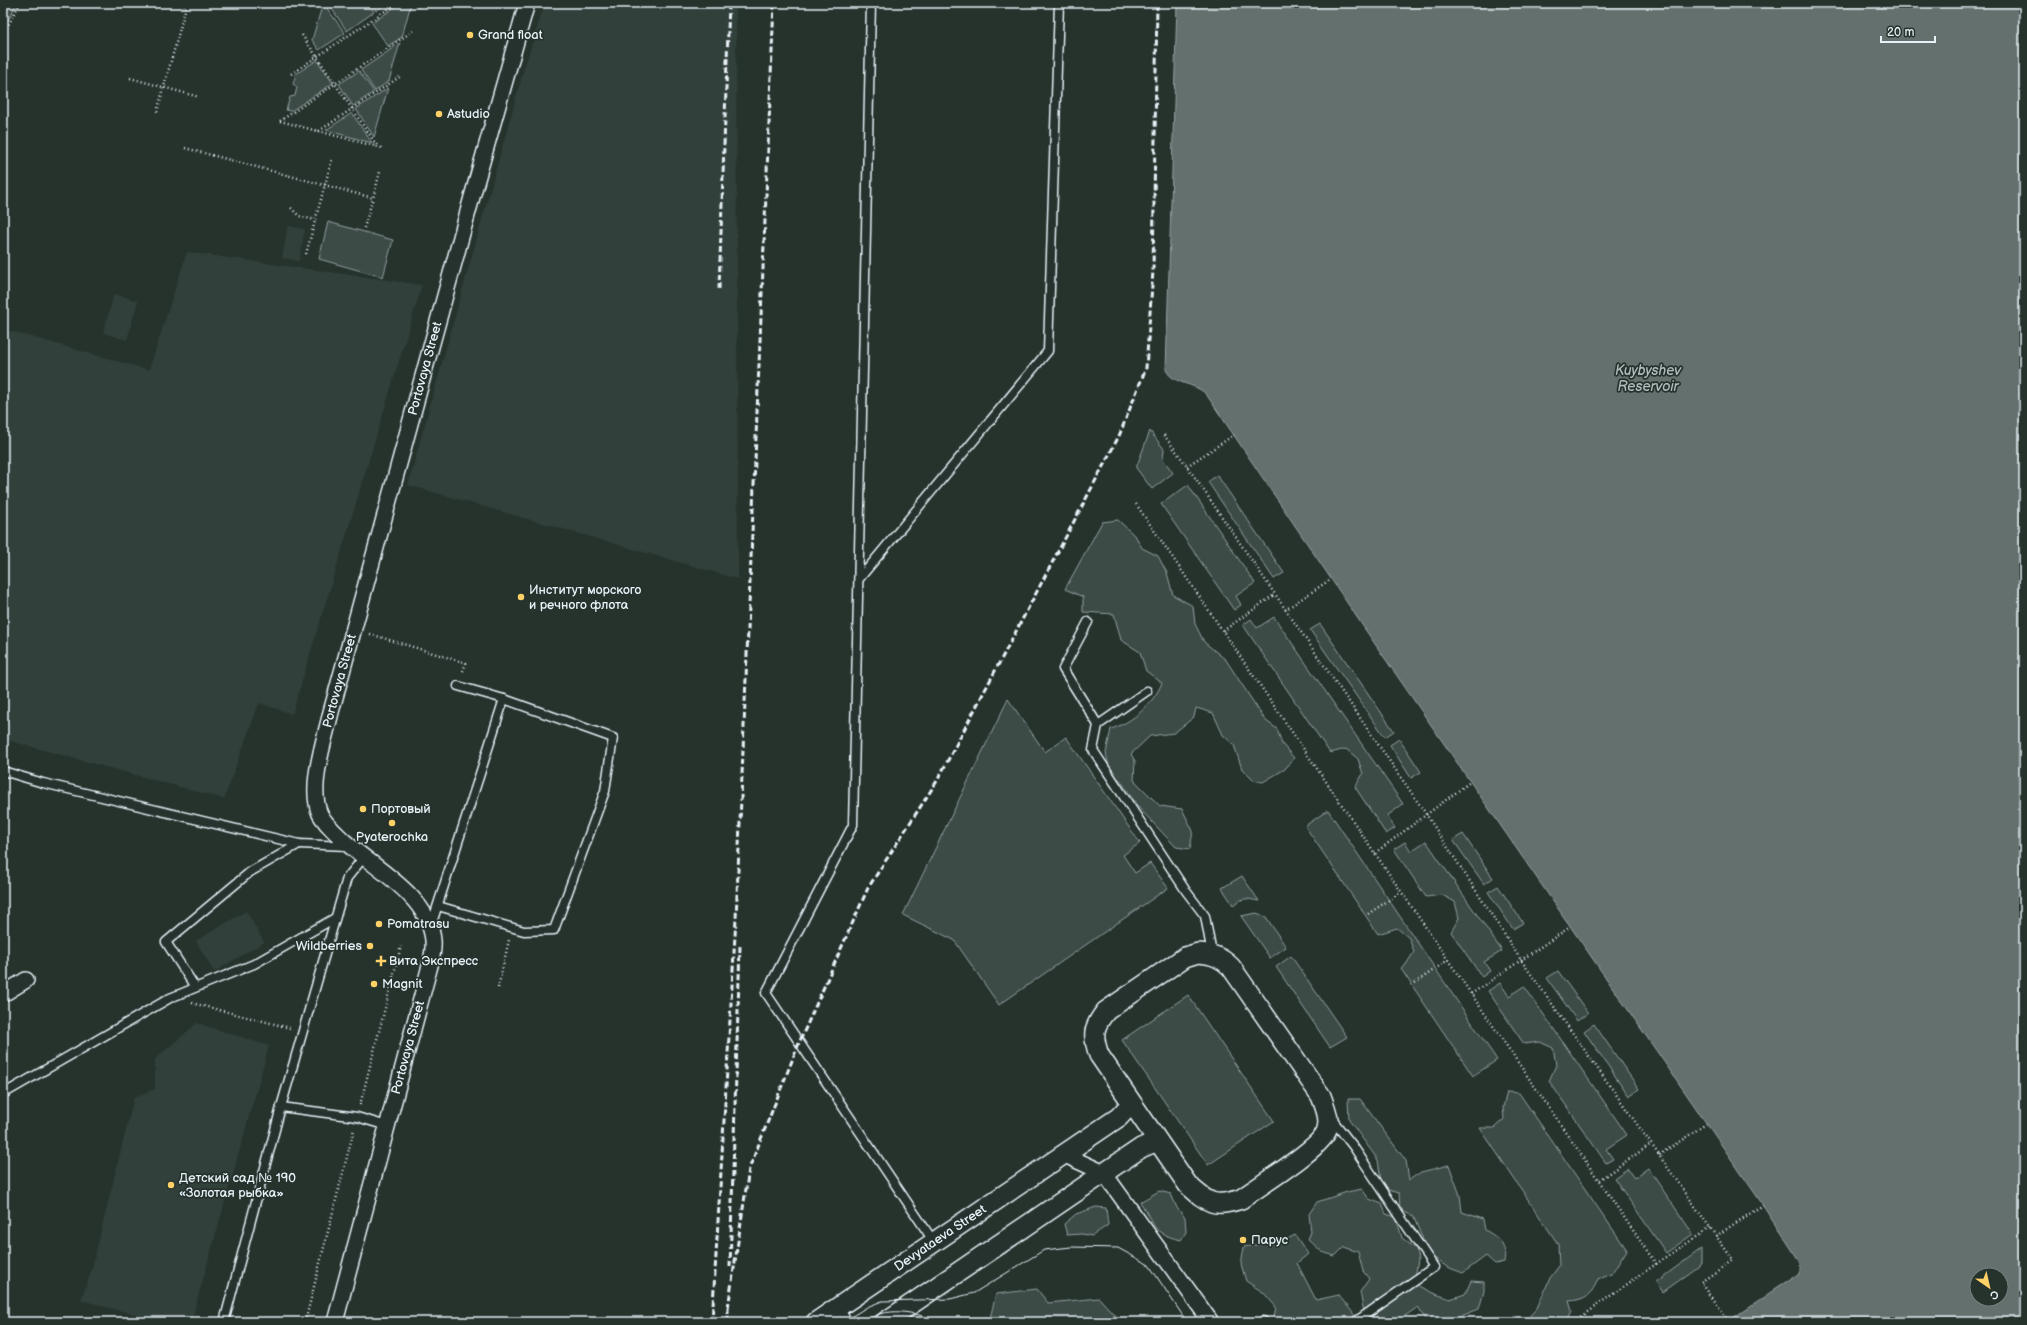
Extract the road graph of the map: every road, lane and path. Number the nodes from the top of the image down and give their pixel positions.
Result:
1 (20, 3) edge
2 (187, 3) edge
3 (397, 3) edge
4 (416, 3) edge
5 (527, 3) edge
6 (871, 3) edge
7 (1059, 3) edge
8 (420, 8) dead end
9 (413, 31) dead end
10 (3, 35) edge
11 (302, 35) dead end
12 (317, 57) junction
13 (291, 74) dead end
14 (401, 76) dead end
15 (130, 78) dead end
16 (335, 84) junction
17 (164, 87) junction
18 (199, 97) dead end
19 (352, 109) junction
20 (157, 112) dead end
21 (319, 131) junction
22 (378, 147) junction
23 (185, 148) dead end
24 (382, 148) dead end
25 (332, 159) dead end
26 (380, 172) dead end
27 (325, 185) junction
28 (372, 198) junction
29 (291, 208) dead end
30 (315, 220) junction
31 (364, 228) dead end
32 (306, 254) dead end
33 (1164, 435) dead end
34 (1234, 435) dead end
35 (1187, 466) junction
36 (1136, 504) dead end
37 (859, 579) junction
38 (1331, 579) dead end
39 (1274, 594) junction
40 (1285, 610) junction
41 (1088, 622) dead end
42 (1223, 631) junction
43 (370, 634) dead end
44 (458, 686) joint
45 (1147, 691) dead end
46 (504, 699) junction
47 (1098, 725) junction
48 (3, 771) edge
49 (1470, 782) dead end
50 (1426, 814) junction
51 (299, 844) junction
52 (349, 846) junction
53 (1375, 853) junction
54 (364, 857) junction
55 (1401, 892) junction
56 (438, 906) junction
57 (1368, 914) dead end
58 (335, 918) junction
59 (431, 926) junction
60 (1570, 927) dead end
61 (512, 928) junction
62 (401, 946) dead end
63 (1212, 954) junction
64 (1448, 960) junction
65 (1521, 960) junction
66 (26, 980) dead end
67 (1415, 983) dead end
68 (195, 987) junction
69 (498, 988) dead end
70 (3, 994) edge
71 (1471, 994) junction
72 (170, 998) junction
73 (304, 1032) junction
74 (3, 1094) edge
75 (1131, 1104) junction
76 (281, 1107) junction
77 (1328, 1113) junction
78 (357, 1117) junction
79 (1706, 1124) dead end
80 (387, 1126) junction
81 (1157, 1141) junction
82 (1651, 1144) junction
83 (1065, 1155) junction
84 (1659, 1155) junction
85 (1104, 1173) junction
86 (1599, 1180) junction
87 (1763, 1205) dead end
88 (1710, 1228) junction
89 (1716, 1236) junction
90 (934, 1242) junction
91 (1656, 1264) junction
92 (843, 1315) edge
93 (1578, 1321) edge
94 (1729, 1321) edge
95 (224, 1322) edge
96 (305, 1322) edge
97 (335, 1322) edge
98 (816, 1322) edge
99 (885, 1322) edge
100 (1211, 1322) edge
101 (1355, 1322) edge
102 (1573, 1322) edge

1 - 10 path
2 - 17 path
3 - 12 path
4 - 8 path
5 - 52 street, Portovaya Street
6 - 37 lane
7 - 37 lane
9 - 16 path
11 - 12 path
12 - 13 path
12 - 16 path
14 - 19 path
15 - 17 path
16 - 19 path
16 - 21 path
17 - 18 path
17 - 20 path
19 - 21 path
19 - 22 path
21 - 22 path
22 - 24 path
23 - 27 path
25 - 27 path
26 - 28 path
27 - 28 path
27 - 30 path
28 - 31 path
29 - 30 path
30 - 32 path
33 - 35 path
34 - 35 path
35 - 39 path
36 - 42 path
37 - 90 lane
38 - 40 path
39 - 40 path
39 - 42 path
40 - 50 path
41 - 47 lane
42 - 53 path
43 - 44 path
44 - 46 lane
45 - 47 lane
46 - 56 lane
46 - 61 lane
47 - 63 lane
48 - 51 lane
49 - 50 path
50 - 53 path
50 - 65 path
51 - 52 lane
51 - 68 lane
52 - 54 street, Portovaya Street
53 - 55 path
54 - 58 lane
54 - 59 street, Portovaya Street
55 - 57 path
55 - 64 path
56 - 59 lane
56 - 61 lane
58 - 68 lane
58 - 73 lane
59 - 80 street, Portovaya Street
60 - 65 path
61 - 69 path
62 - 78 path
63 - 75 street
63 - 77 street
64 - 67 path
64 - 71 path
65 - 71 path
65 - 82 path
66 - 70 street
68 - 72 lane
71 - 86 path
72 - 73 path
72 - 74 lane
73 - 76 lane
75 - 81 street
75 - 83 street, Devyataeva Street
76 - 78 lane
76 - 95 lane
77 - 81 street
77 - 101 lane
78 - 80 lane
78 - 96 path
79 - 84 path
80 - 97 street, Portovaya Street
81 - 85 street
82 - 84 path
82 - 86 path
83 - 85 street
83 - 90 street, Devyataeva Street
84 - 88 path
85 - 99 street
85 - 100 street
86 - 91 path
87 - 89 path
88 - 89 path
88 - 91 path
89 - 94 path
90 - 92 street, Devyataeva Street
91 - 93 path
92 - 98 street, Devyataeva Street
93 - 102 path

